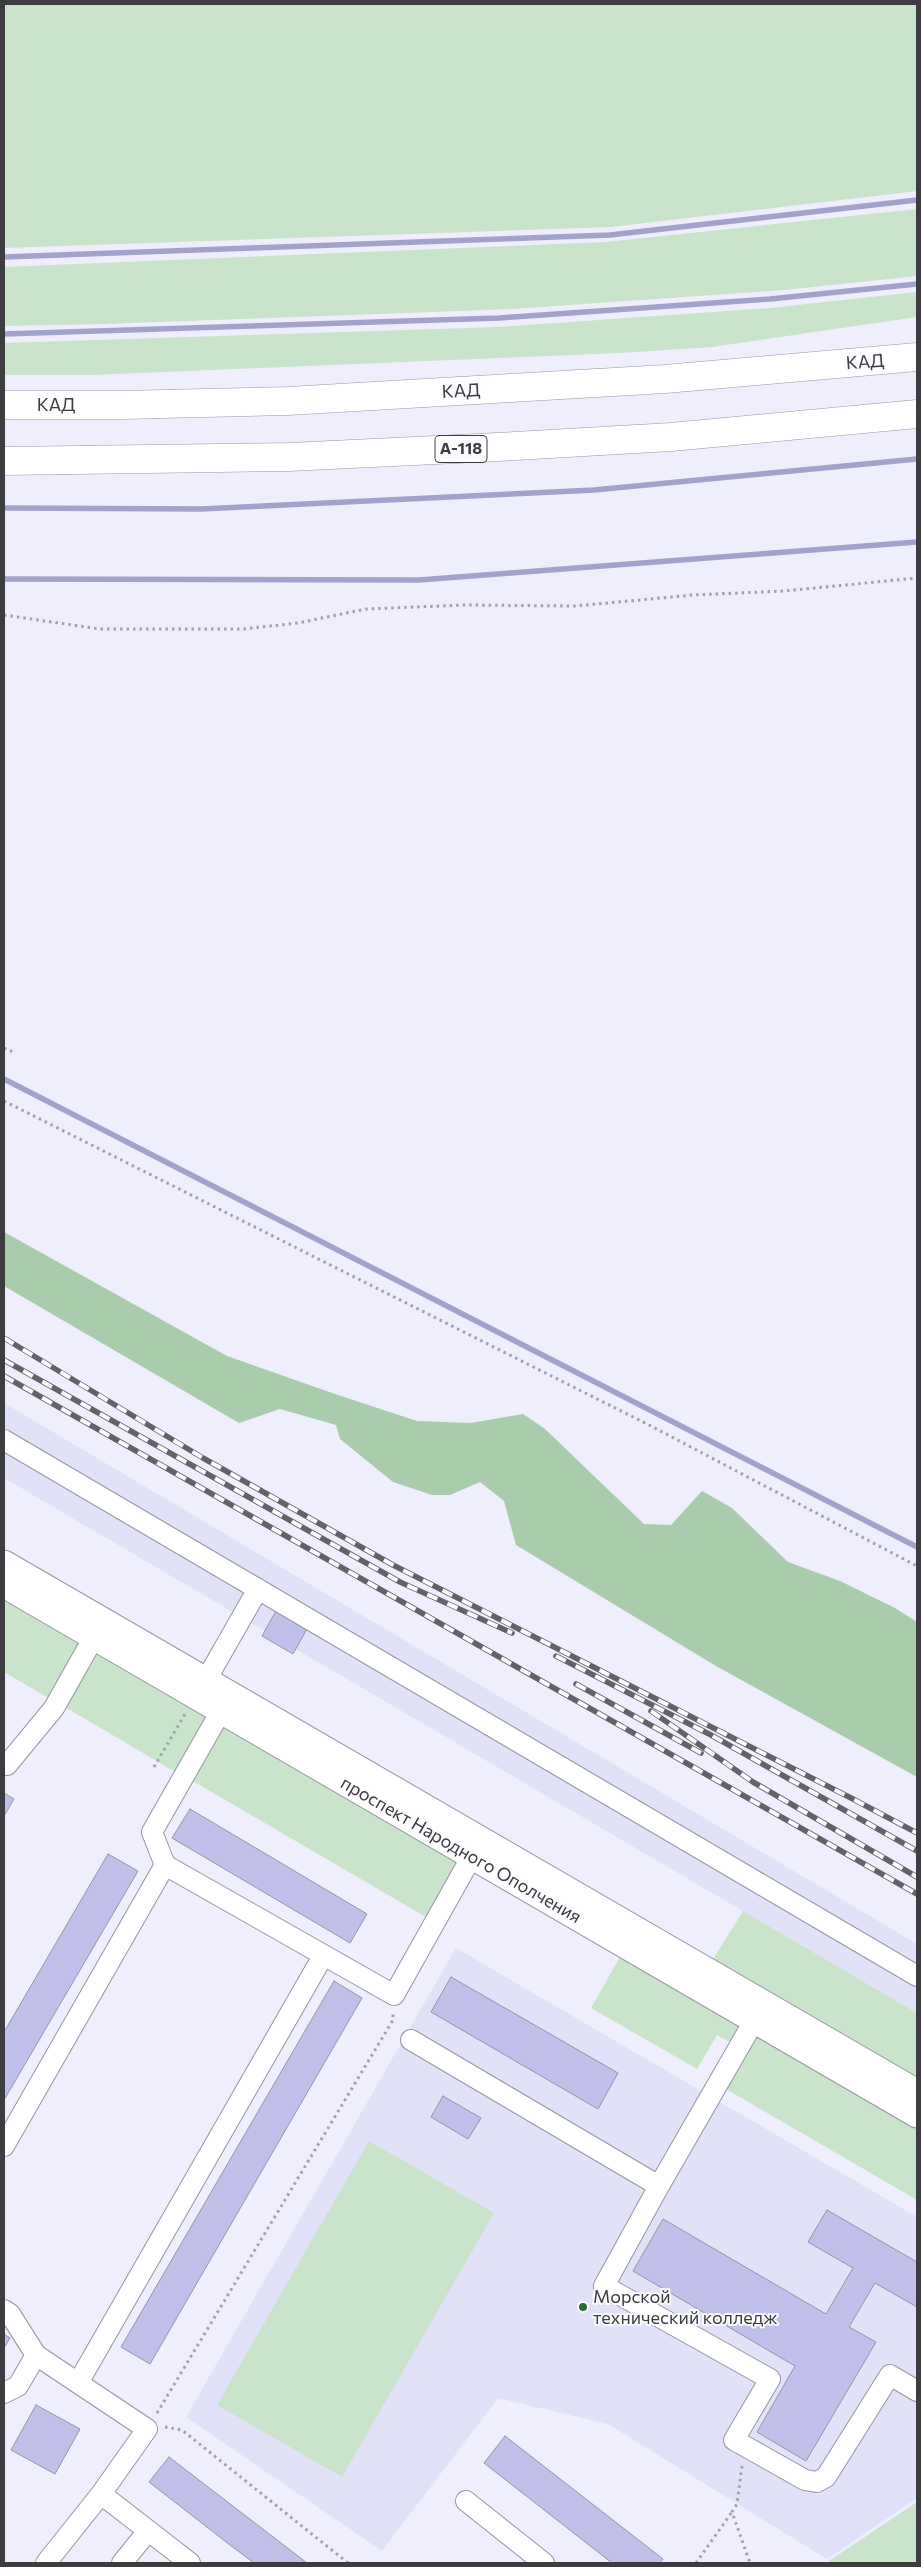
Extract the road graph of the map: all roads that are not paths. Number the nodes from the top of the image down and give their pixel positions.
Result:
1 (917, 352) edge
2 (917, 357) edge
3 (890, 360) junction
4 (4, 405) edge
5 (917, 414) edge
6 (4, 461) edge
7 (4, 1440) edge
8 (4, 1563) edge
9 (4, 1585) edge
10 (258, 1589) junction
11 (94, 1637) junction
12 (206, 1680) junction
13 (221, 1711) junction
14 (4, 1765) edge
15 (472, 1856) junction
16 (166, 1865) junction
17 (323, 1956) junction
18 (917, 1976) edge
19 (754, 2021) junction
20 (411, 2040) dead end
21 (917, 2092) edge
22 (917, 2115) edge
23 (4, 2146) edge
24 (659, 2186) junction
25 (4, 2310) edge
26 (36, 2355) junction
27 (78, 2383) junction
28 (917, 2391) edge
29 (4, 2393) edge
30 (101, 2494) junction
31 (466, 2501) dead end
32 (148, 2530) junction
33 (53, 2561) edge
34 (122, 2563) edge
35 (190, 2563) edge
36 (544, 2563) edge

1 - 3 street
2 - 3 highway, КАД
3 - 4 highway, КАД
5 - 6 highway, А-118
7 - 10 street
8 - 12 main road, проспект Народного Ополчения
9 - 11 main road, проспект Народного Ополчения
10 - 12 street
10 - 18 street
11 - 13 main road, проспект Народного Ополчения
11 - 14 street
12 - 21 main road, проспект Народного Ополчения
13 - 15 main road, проспект Народного Ополчения
13 - 16 street
15 - 17 street
15 - 19 main road, проспект Народного Ополчения
16 - 17 street
16 - 23 street
17 - 27 street
19 - 22 main road, проспект Народного Ополчения
19 - 24 street
20 - 24 street
24 - 28 street
25 - 26 street
26 - 27 street
26 - 29 street
27 - 30 street
30 - 32 street
30 - 33 street
31 - 36 street
32 - 34 street
32 - 35 street

